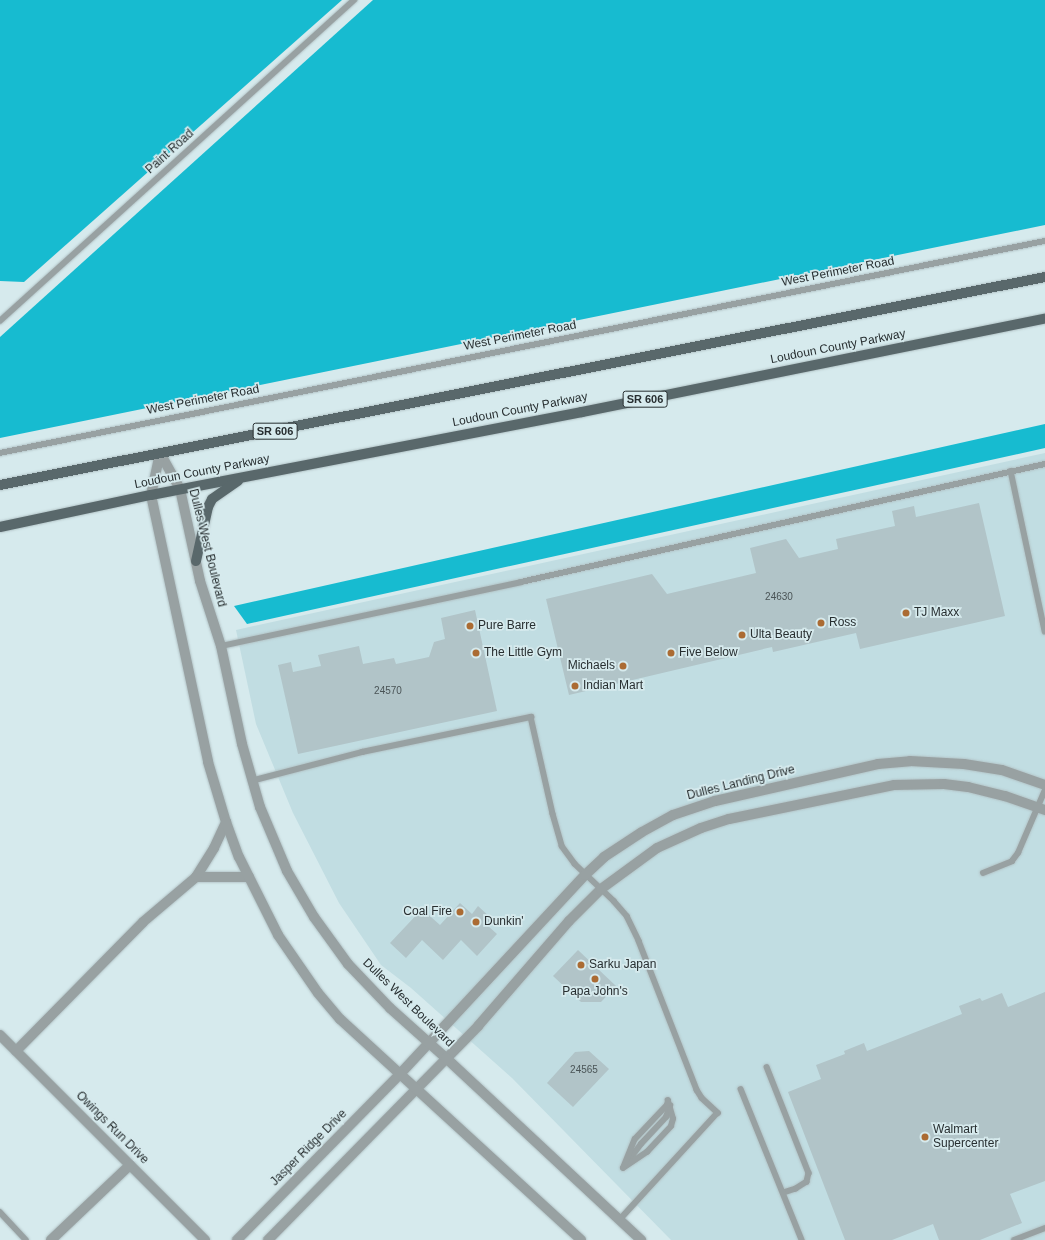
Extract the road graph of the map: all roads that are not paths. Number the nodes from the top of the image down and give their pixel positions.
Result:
1 (354, 0) edge
2 (1045, 241) edge
3 (1045, 277) edge
4 (1045, 319) edge
5 (0, 321) edge
6 (0, 453) edge
7 (160, 453) junction
8 (1045, 464) edge
9 (1011, 471) junction
10 (244, 477) junction
11 (0, 485) edge
12 (180, 489) junction
13 (151, 495) junction
14 (0, 527) edge
15 (196, 561) junction
16 (1045, 631) edge
17 (220, 646) junction
18 (252, 781) junction
19 (1045, 785) edge
20 (1045, 790) edge
21 (1042, 808) edge
22 (226, 822) junction
23 (983, 873) dead end
24 (585, 875) junction
25 (196, 877) junction
26 (249, 877) junction
27 (601, 889) junction
28 (0, 1035) edge
29 (428, 1042) junction
30 (16, 1051) junction
31 (446, 1058) junction
32 (767, 1067) dead end
33 (400, 1074) junction
34 (417, 1089) junction
35 (741, 1089) dead end
36 (669, 1104) joint
37 (130, 1166) junction
38 (784, 1193) junction
39 (0, 1212) edge
40 (620, 1220) junction
41 (1045, 1228) edge
42 (26, 1240) edge
43 (51, 1240) edge
44 (206, 1240) edge
45 (237, 1240) edge
46 (268, 1240) edge
47 (582, 1240) edge
48 (641, 1240) edge
49 (802, 1240) edge
50 (1014, 1240) edge

1 - 5 lane, Paint Road
2 - 6 lane, West Perimeter Road
3 - 7 main road, SR 606
4 - 10 main road, Loudoun County Parkway / SR 606
7 - 11 main road, SR 606
7 - 12 street, Dulles West Boulevard
7 - 13 street
8 - 9 lane
9 - 16 lane
9 - 17 lane
10 - 12 main road, Loudoun County Parkway / SR 606
10 - 15 main road
12 - 13 main road, Loudoun County Parkway / SR 606
12 - 15 street, Dulles West Boulevard
13 - 14 main road, Loudoun County Parkway / SR 606
13 - 22 street
15 - 17 street, Dulles West Boulevard
17 - 18 street, Dulles West Boulevard
18 - 24 lane
18 - 29 street, Dulles West Boulevard
19 - 24 street, Dulles Landing Drive
20 - 21 lane
21 - 23 lane
21 - 27 street
22 - 25 street
22 - 26 street
24 - 27 lane
24 - 29 street, Dulles Landing Drive
25 - 26 street
25 - 30 street
26 - 33 street
27 - 31 street
27 - 40 lane
28 - 30 street, Owings Run Drive
29 - 31 street, Dulles West Boulevard
29 - 33 street, Dulles Landing Drive
30 - 37 street, Owings Run Drive
31 - 34 street
31 - 40 street, Dulles West Boulevard
32 - 38 lane
33 - 34 street
33 - 45 street, Jasper Ridge Drive
34 - 46 street
34 - 47 street
35 - 38 lane
36 - 36 lane
37 - 43 street
37 - 44 street, Owings Run Drive
38 - 49 lane
39 - 42 lane
40 - 48 street, Dulles West Boulevard
41 - 50 lane

